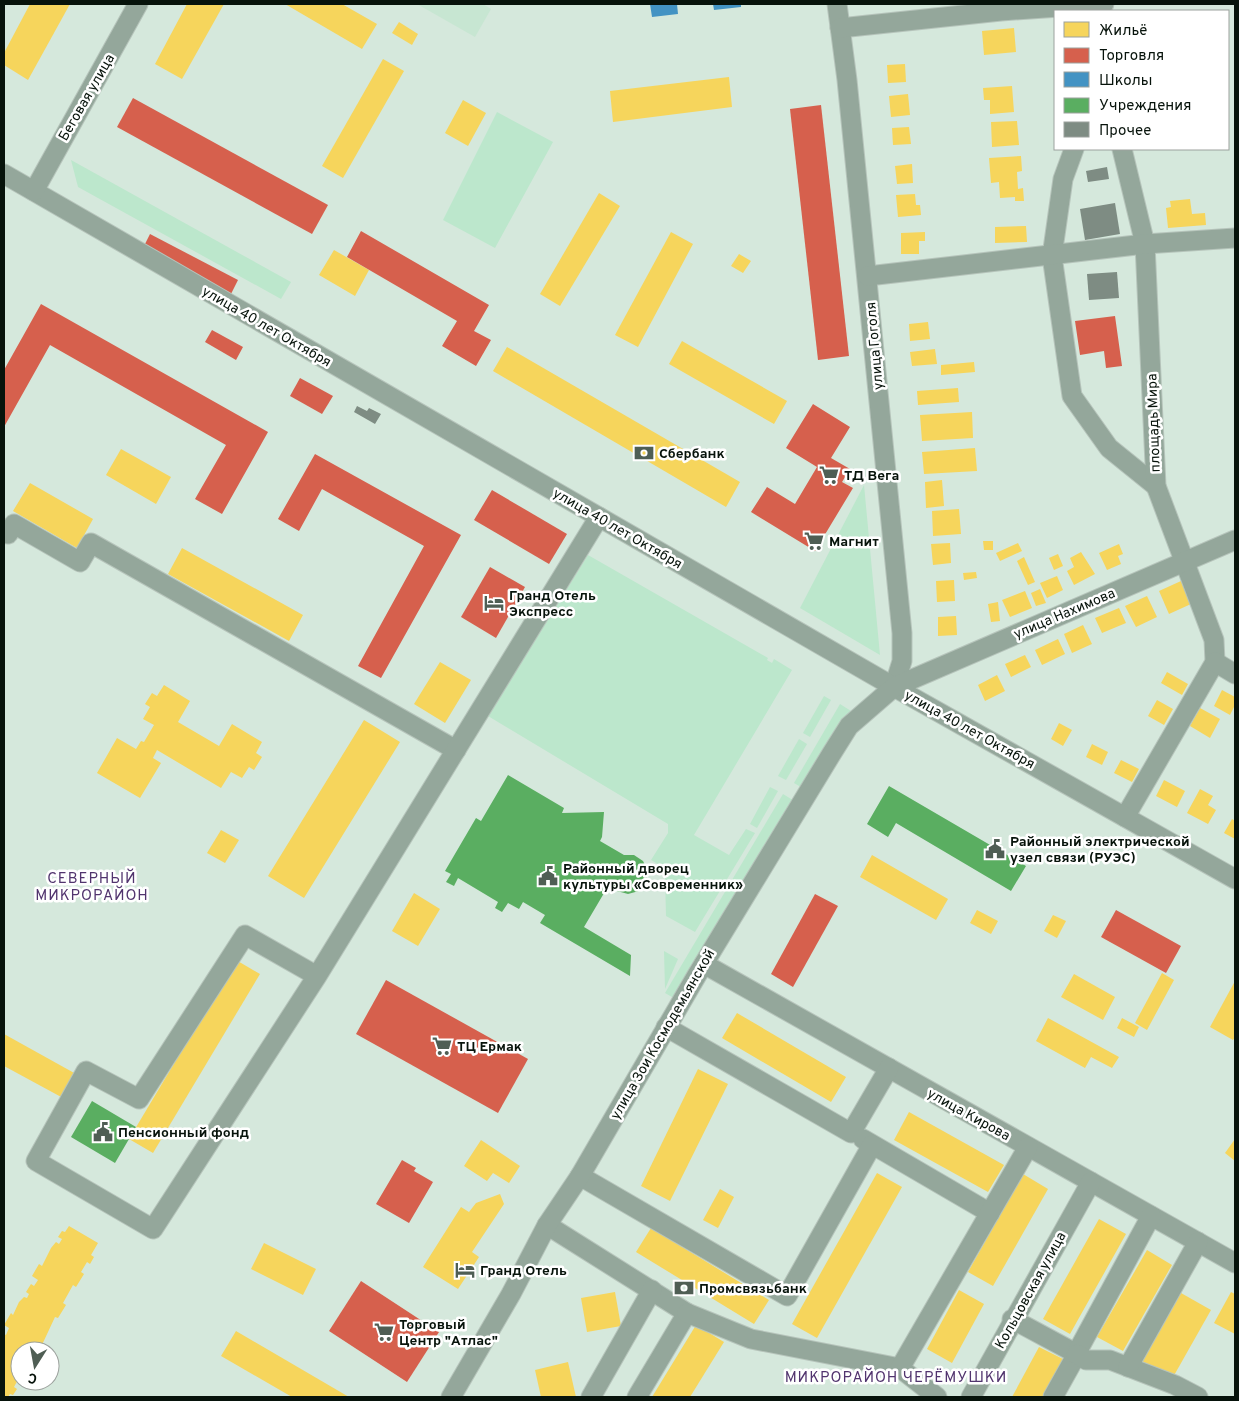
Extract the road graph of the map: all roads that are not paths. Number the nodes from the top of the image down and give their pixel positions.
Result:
1 (138, 4) edge
2 (837, 4) edge
3 (1001, 7) edge
4 (1098, 7) edge
5 (840, 28) junction
6 (1074, 150) edge
7 (1122, 150) edge
8 (4, 174) edge
9 (34, 191) junction
10 (1235, 238) edge
11 (1145, 244) junction
12 (1052, 256) junction
13 (868, 276) junction
14 (1156, 486) junction
15 (599, 517) junction
16 (8, 534) dead end
17 (1235, 540) edge
18 (1185, 561) junction
19 (1215, 662) junction
20 (1235, 674) edge
21 (894, 687) junction
22 (456, 750) junction
23 (1124, 817) junction
24 (1235, 879) edge
25 (704, 964) junction
26 (317, 976) junction
27 (666, 1027) junction
28 (889, 1068) junction
29 (851, 1132) junction
30 (872, 1145) junction
31 (1028, 1147) junction
32 (580, 1176) junction
33 (1090, 1182) junction
34 (990, 1213) junction
35 (1151, 1216) junction
36 (547, 1225) junction
37 (1198, 1242) junction
38 (1235, 1263) edge
39 (652, 1290) junction
40 (687, 1312) junction
41 (1012, 1319) junction
42 (1077, 1354) junction
43 (900, 1368) junction
44 (1128, 1368) junction
45 (451, 1397) edge
46 (591, 1397) edge
47 (637, 1397) edge
48 (937, 1397) edge
49 (970, 1397) edge
50 (1053, 1397) edge
51 (1198, 1397) edge

1 - 9 street, Беговая улица
2 - 5 street, улица Гоголя
3 - 4 street
3 - 5 street
5 - 13 street, улица Гоголя
6 - 12 street, площадь Мира
7 - 11 street, площадь Мира
8 - 9 street, улица 40 лет Октября
9 - 15 street, улица 40 лет Октября
10 - 11 street
11 - 12 street
11 - 14 street, площадь Мира
12 - 13 street
12 - 14 street, площадь Мира
13 - 21 street, улица Гоголя
14 - 18 street
15 - 21 street, улица 40 лет Октября
15 - 22 street
16 - 22 street
17 - 18 street, улица Нахимова
18 - 19 street
18 - 21 street, улица Нахимова
19 - 20 street
19 - 23 street
21 - 23 street, улица 40 лет Октября
21 - 25 street, улица Зои Космодемьянской
22 - 26 street
23 - 24 street, улица 40 лет Октября
25 - 27 street, улица Зои Космодемьянской
25 - 28 street, улица Кирова
26 - 26 street
27 - 29 street
27 - 32 street, улица Зои Космодемьянской
28 - 29 street
28 - 31 street, улица Кирова
29 - 30 street
30 - 32 street
30 - 34 street
31 - 33 street, улица Кирова
31 - 34 street
32 - 36 street, улица Зои Космодемьянской
33 - 35 street, улица Кирова
33 - 41 street, Кольцовская улица
34 - 43 street
35 - 37 street, улица Кирова
35 - 42 street
36 - 39 street
36 - 45 street, улица Зои Космодемьянской
37 - 38 street, улица Кирова
37 - 44 street
39 - 40 street
39 - 46 street
40 - 43 street
40 - 47 street
41 - 42 street
41 - 49 street, Кольцовская улица
42 - 44 street
42 - 50 street
43 - 48 street
44 - 51 street

